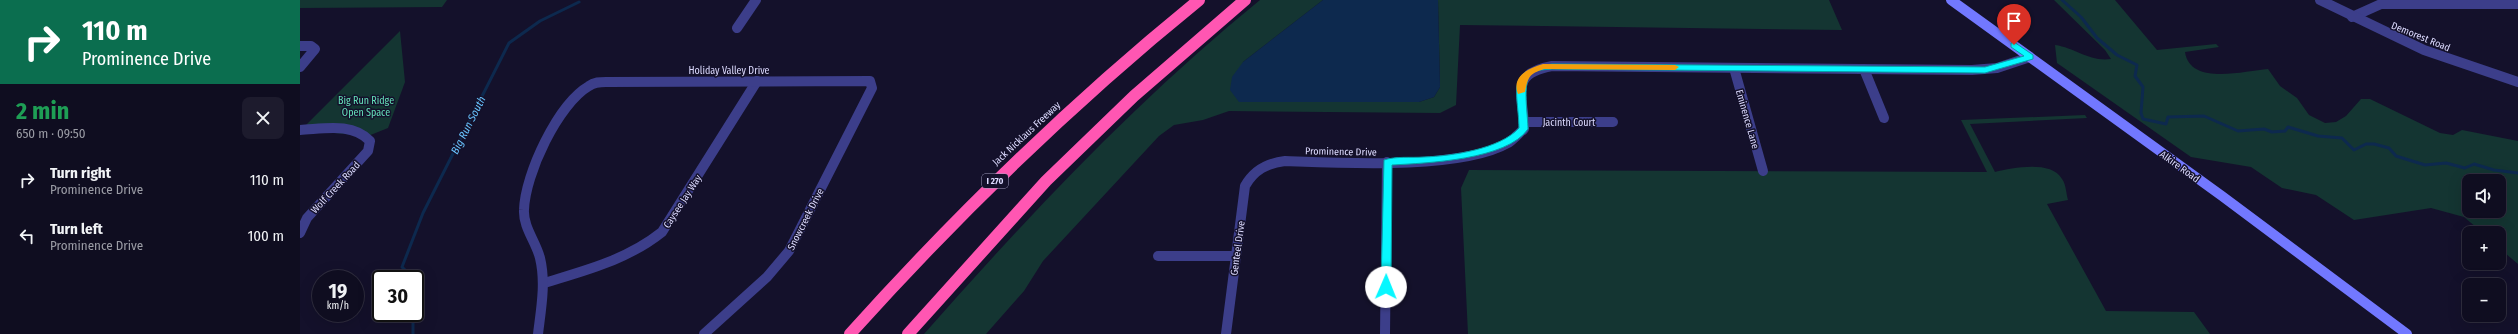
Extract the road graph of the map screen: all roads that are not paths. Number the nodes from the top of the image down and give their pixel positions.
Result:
1 (756, 0) edge
2 (1199, 0) edge
3 (1245, 0) edge
4 (1951, 0) edge
5 (2320, 0) edge
6 (2518, 4) edge
7 (2352, 17) junction
8 (737, 28) dead end
9 (300, 46) edge
10 (2030, 57) junction
11 (300, 66) edge
12 (1734, 68) junction
13 (1864, 69) junction
14 (757, 81) junction
15 (870, 81) joint
16 (2518, 82) edge
17 (1884, 118) dead end
18 (1524, 122) junction
19 (1613, 122) dead end
20 (300, 130) edge
21 (1387, 162) junction
22 (1259, 168) joint
23 (1763, 171) dead end
24 (303, 218) edge
25 (300, 233) edge
26 (1158, 256) dead end
27 (1236, 256) junction
28 (544, 283) junction
29 (538, 334) edge
30 (704, 334) edge
31 (850, 334) edge
32 (908, 334) edge
33 (1226, 334) edge
34 (1385, 334) edge
35 (2407, 334) edge

1 - 8 street
2 - 31 highway, Jack Nicklaus Freeway / I 270
3 - 32 highway
4 - 10 main road, Alkire Road
5 - 7 street, Demorest Road
6 - 7 street
7 - 16 street, Demorest Road
9 - 11 street
10 - 13 street
10 - 35 main road, Alkire Road
12 - 13 street
12 - 18 street
12 - 23 street, Eminence Lane
13 - 17 street
14 - 15 street, Holiday Valley Drive
14 - 28 street, Caysee Jay Way
14 - 28 street, Holiday Valley Drive
15 - 30 street, Snowcreek Drive
18 - 19 street, Jacinth Court
18 - 21 street, Prominence Drive
20 - 24 street, Wolf Creek Road
21 - 22 street, Prominence Drive
21 - 34 street
22 - 27 street, Genteel Drive
24 - 25 street, Wolf Creek Road
26 - 27 street
27 - 33 street, Genteel Drive
28 - 29 street

